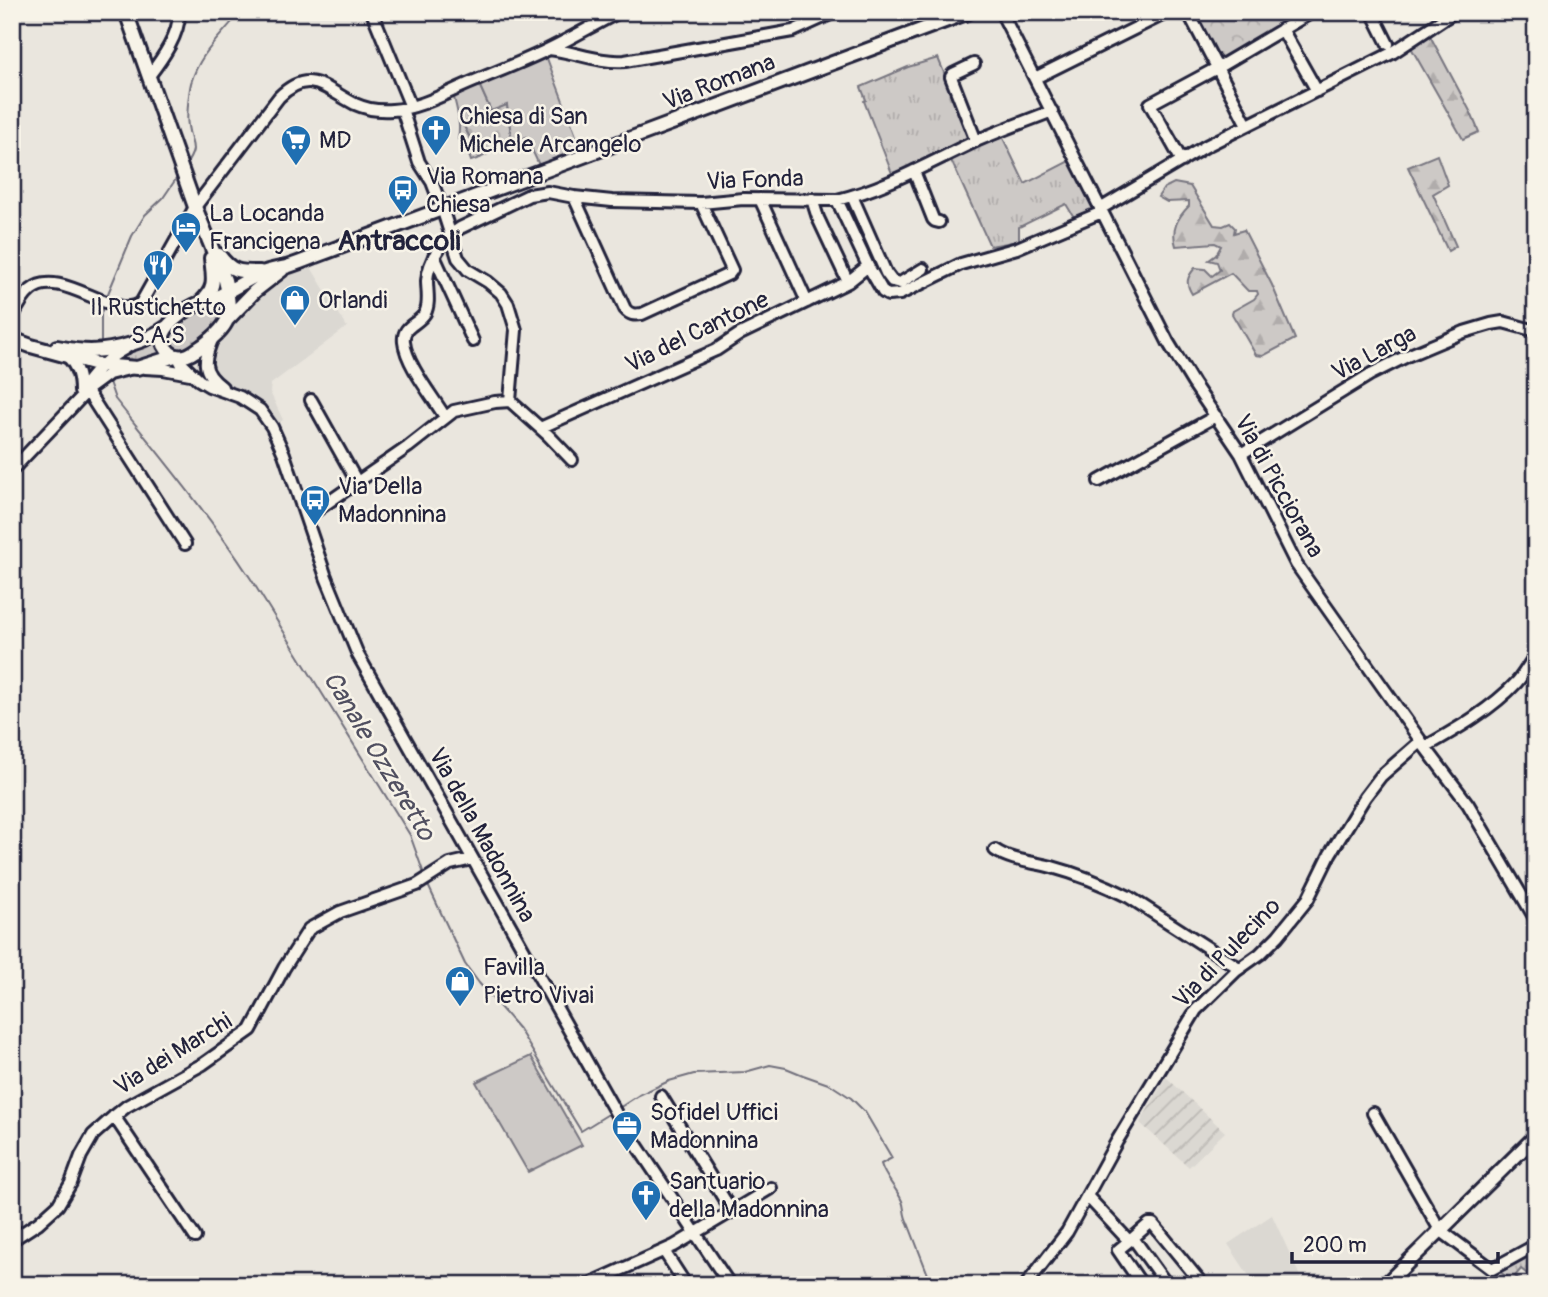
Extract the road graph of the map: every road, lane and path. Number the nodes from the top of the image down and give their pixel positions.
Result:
1 (126, 12) edge
2 (179, 12) edge
3 (372, 12) edge
4 (619, 12) edge
5 (835, 12) edge
6 (969, 12) edge
7 (1001, 12) edge
8 (1168, 12) edge
9 (1188, 12) edge
10 (1312, 12) edge
11 (1372, 12) edge
12 (1454, 12) edge
13 (1282, 29) junction
14 (1388, 44) dead end
15 (550, 49) junction
16 (974, 64) dead end
17 (1217, 68) junction
18 (149, 76) junction
19 (1035, 78) junction
20 (1317, 91) junction
21 (407, 108) junction
22 (1052, 110) junction
23 (1247, 125) junction
24 (976, 141) junction
25 (1182, 161) junction
26 (914, 172) junction
27 (852, 196) junction
28 (574, 197) junction
29 (760, 199) junction
30 (812, 199) junction
31 (837, 200) junction
32 (701, 203) junction
33 (195, 207) junction
34 (442, 208) junction
35 (1101, 211) junction
36 (939, 222) dead end
37 (451, 233) junction
38 (209, 240) junction
39 (434, 256) junction
40 (288, 266) junction
41 (868, 266) junction
42 (923, 269) dead end
43 (263, 272) junction
44 (848, 282) junction
45 (228, 291) junction
46 (206, 301) junction
47 (807, 302) junction
48 (227, 315) junction
49 (12, 318) edge
50 (167, 327) junction
51 (1536, 331) edge
52 (214, 335) junction
53 (12, 339) edge
54 (143, 340) junction
55 (473, 341) dead end
56 (25, 344) junction
57 (176, 356) junction
58 (68, 357) junction
59 (100, 365) junction
60 (137, 368) junction
61 (190, 373) junction
62 (83, 391) junction
63 (233, 394) junction
64 (311, 400) dead end
65 (510, 401) junction
66 (1216, 416) junction
67 (446, 417) junction
68 (540, 428) junction
69 (1241, 454) junction
70 (572, 460) dead end
71 (12, 470) edge
72 (1099, 481) dead end
73 (357, 482) junction
74 (307, 517) junction
75 (185, 544) dead end
76 (1536, 654) edge
77 (1423, 744) junction
78 (995, 850) dead end
79 (472, 859) junction
80 (1536, 920) edge
81 (1239, 968) junction
82 (662, 1096) dead end
83 (1373, 1113) dead end
84 (114, 1116) junction
85 (1536, 1136) edge
86 (771, 1188) dead end
87 (1087, 1196) junction
88 (732, 1212) junction
89 (1440, 1230) junction
90 (695, 1233) junction
91 (195, 1237) dead end
92 (12, 1240) edge
93 (1131, 1240) junction
94 (1536, 1245) edge
95 (664, 1251) junction
96 (1032, 1282) edge
97 (587, 1285) edge
98 (687, 1285) edge
99 (730, 1285) edge
100 (1142, 1285) edge
101 (1167, 1285) edge
102 (1203, 1285) edge
103 (1385, 1285) edge

1 - 18 main road
2 - 18 street
3 - 21 street
4 - 15 street
5 - 15 street
6 - 34 main road, Via Romana
7 - 19 street, Via di Picciorana
8 - 19 street
9 - 17 street
10 - 13 street
11 - 14 street
12 - 20 street
13 - 17 street
13 - 20 street
15 - 21 street
16 - 24 street
17 - 23 street
17 - 25 street
18 - 33 main road
19 - 22 street, Via di Picciorana
20 - 23 street
21 - 33 street
21 - 34 street
22 - 24 street, Via Fonda
22 - 35 street, Via di Picciorana
23 - 25 street
24 - 26 street, Via Fonda
25 - 35 street
26 - 27 street, Via Fonda
26 - 36 street
27 - 31 street, Via Fonda
27 - 42 street
28 - 32 street, Via Fonda
28 - 32 street
28 - 37 street, Via Fonda
29 - 30 street, Via Fonda
29 - 32 street, Via Fonda
29 - 47 street
30 - 31 street, Via Fonda
30 - 44 street
31 - 41 street
33 - 38 main road
33 - 49 street
34 - 37 street
34 - 40 main road, Via Romana
35 - 41 street
35 - 66 street, Via di Picciorana
37 - 39 street, Via Fonda
37 - 65 street
38 - 43 main road
38 - 45 main road
38 - 46 main road
39 - 55 street
39 - 67 street, Via Fonda
40 - 43 main road
40 - 48 main road
41 - 44 street, Via del Cantone
43 - 45 main road
44 - 47 street, Via del Cantone
45 - 46 main road
45 - 48 main road
46 - 48 main road
46 - 50 main road
47 - 68 street, Via del Cantone
48 - 52 main road
50 - 54 main road
50 - 57 main road
51 - 69 street, Via Larga
52 - 57 main road
52 - 63 street
53 - 56 main road
54 - 56 main road
54 - 59 street
56 - 58 main road
57 - 60 main road
57 - 61 street
58 - 59 main road
58 - 62 street
59 - 60 main road
59 - 62 street
60 - 61 street
60 - 62 street
61 - 63 street
62 - 71 street
62 - 75 street
63 - 74 street, Via della Madonnina
64 - 73 street
65 - 67 street
65 - 68 street
66 - 69 street, Via di Picciorana
66 - 72 street
67 - 73 street
68 - 70 street
69 - 77 street, Via di Picciorana
73 - 74 street
74 - 79 street, Via della Madonnina
76 - 77 street, Via di Pulecino
77 - 80 street, Via di Picciorana
77 - 81 street, Via di Pulecino
78 - 81 street
79 - 84 street, Via dei Marchi
79 - 90 street, Via della Madonnina
81 - 87 street, Via di Pulecino
82 - 88 street
83 - 89 street
84 - 91 street
84 - 92 street, Via dei Marchi
85 - 89 main road
86 - 88 street
87 - 93 street
87 - 96 street, Via di Pulecino
88 - 90 street
89 - 94 street
89 - 103 main road
90 - 95 street
90 - 99 street, Via della Madonnina
93 - 100 street
93 - 101 street
93 - 102 street
95 - 97 street
95 - 98 street

